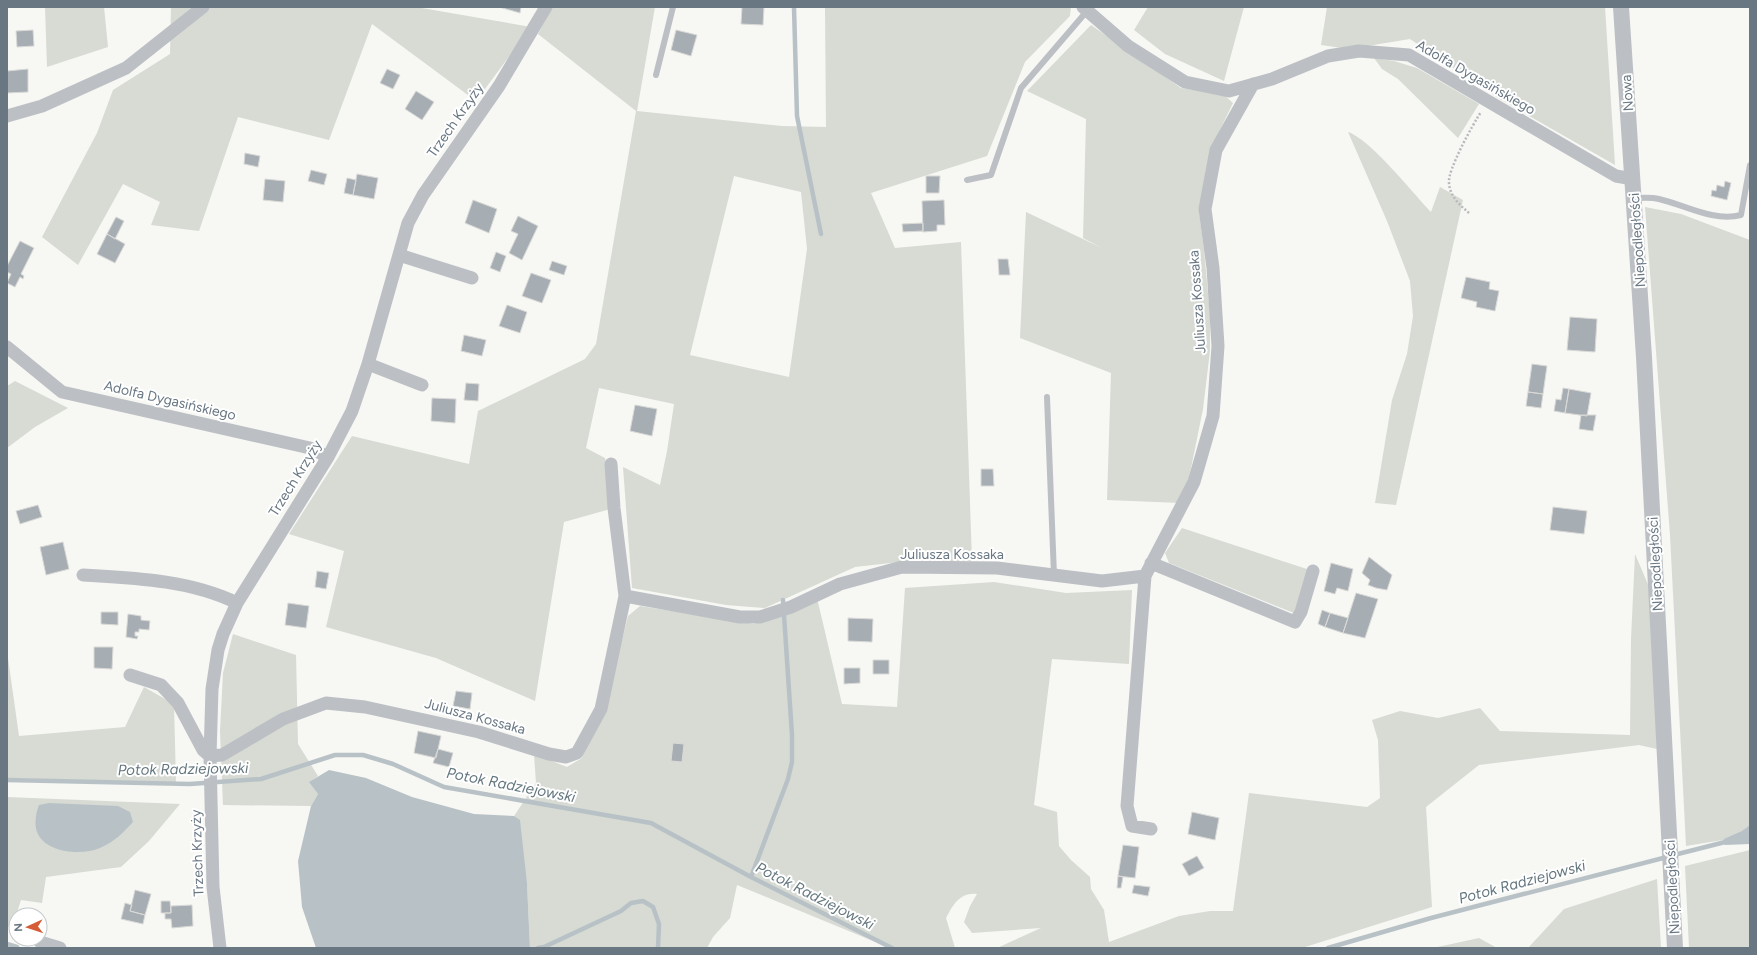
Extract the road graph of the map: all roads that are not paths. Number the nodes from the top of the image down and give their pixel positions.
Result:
1 (203, 7) edge
2 (546, 7) edge
3 (673, 7) edge
4 (1621, 7) edge
5 (1085, 9) edge
6 (656, 76) dead end
7 (1253, 84) junction
8 (7, 116) edge
9 (1750, 165) edge
10 (1633, 179) junction
11 (967, 180) dead end
12 (1634, 198) junction
13 (399, 255) junction
14 (472, 278) dead end
15 (10, 353) edge
16 (368, 364) junction
17 (422, 385) dead end
18 (1047, 397) dead end
19 (328, 457) junction
20 (611, 464) dead end
21 (1151, 563) junction
22 (1313, 571) dead end
23 (83, 575) dead end
24 (1054, 575) junction
25 (1145, 576) junction
26 (625, 596) junction
27 (237, 603) junction
28 (130, 675) dead end
29 (210, 756) junction
30 (1151, 829) dead end
31 (48, 944) edge
32 (60, 948) edge
33 (220, 948) edge
34 (1675, 948) edge

1 - 8 street
2 - 13 street, Trzech Krzyży
3 - 6 lane
4 - 10 street, Nowa
5 - 7 street, Adolfa Dygasińskiego
5 - 11 lane
7 - 10 street, Adolfa Dygasińskiego
7 - 21 street, Juliusza Kossaka
9 - 12 lane
10 - 12 street, Niepodległości
12 - 34 street, Niepodległości
13 - 14 street
13 - 16 street, Trzech Krzyży
15 - 19 street, Adolfa Dygasińskiego
16 - 17 street
16 - 19 street, Trzech Krzyży
18 - 24 lane
19 - 27 street, Trzech Krzyży
20 - 26 street, Juliusza Kossaka
21 - 22 street
21 - 25 street, Juliusza Kossaka
23 - 27 street
24 - 25 street, Juliusza Kossaka
24 - 26 street, Juliusza Kossaka
25 - 30 street, Juliusza Kossaka
26 - 29 street, Juliusza Kossaka
27 - 29 street, Trzech Krzyży
28 - 29 street
29 - 33 street, Trzech Krzyży
31 - 32 street

